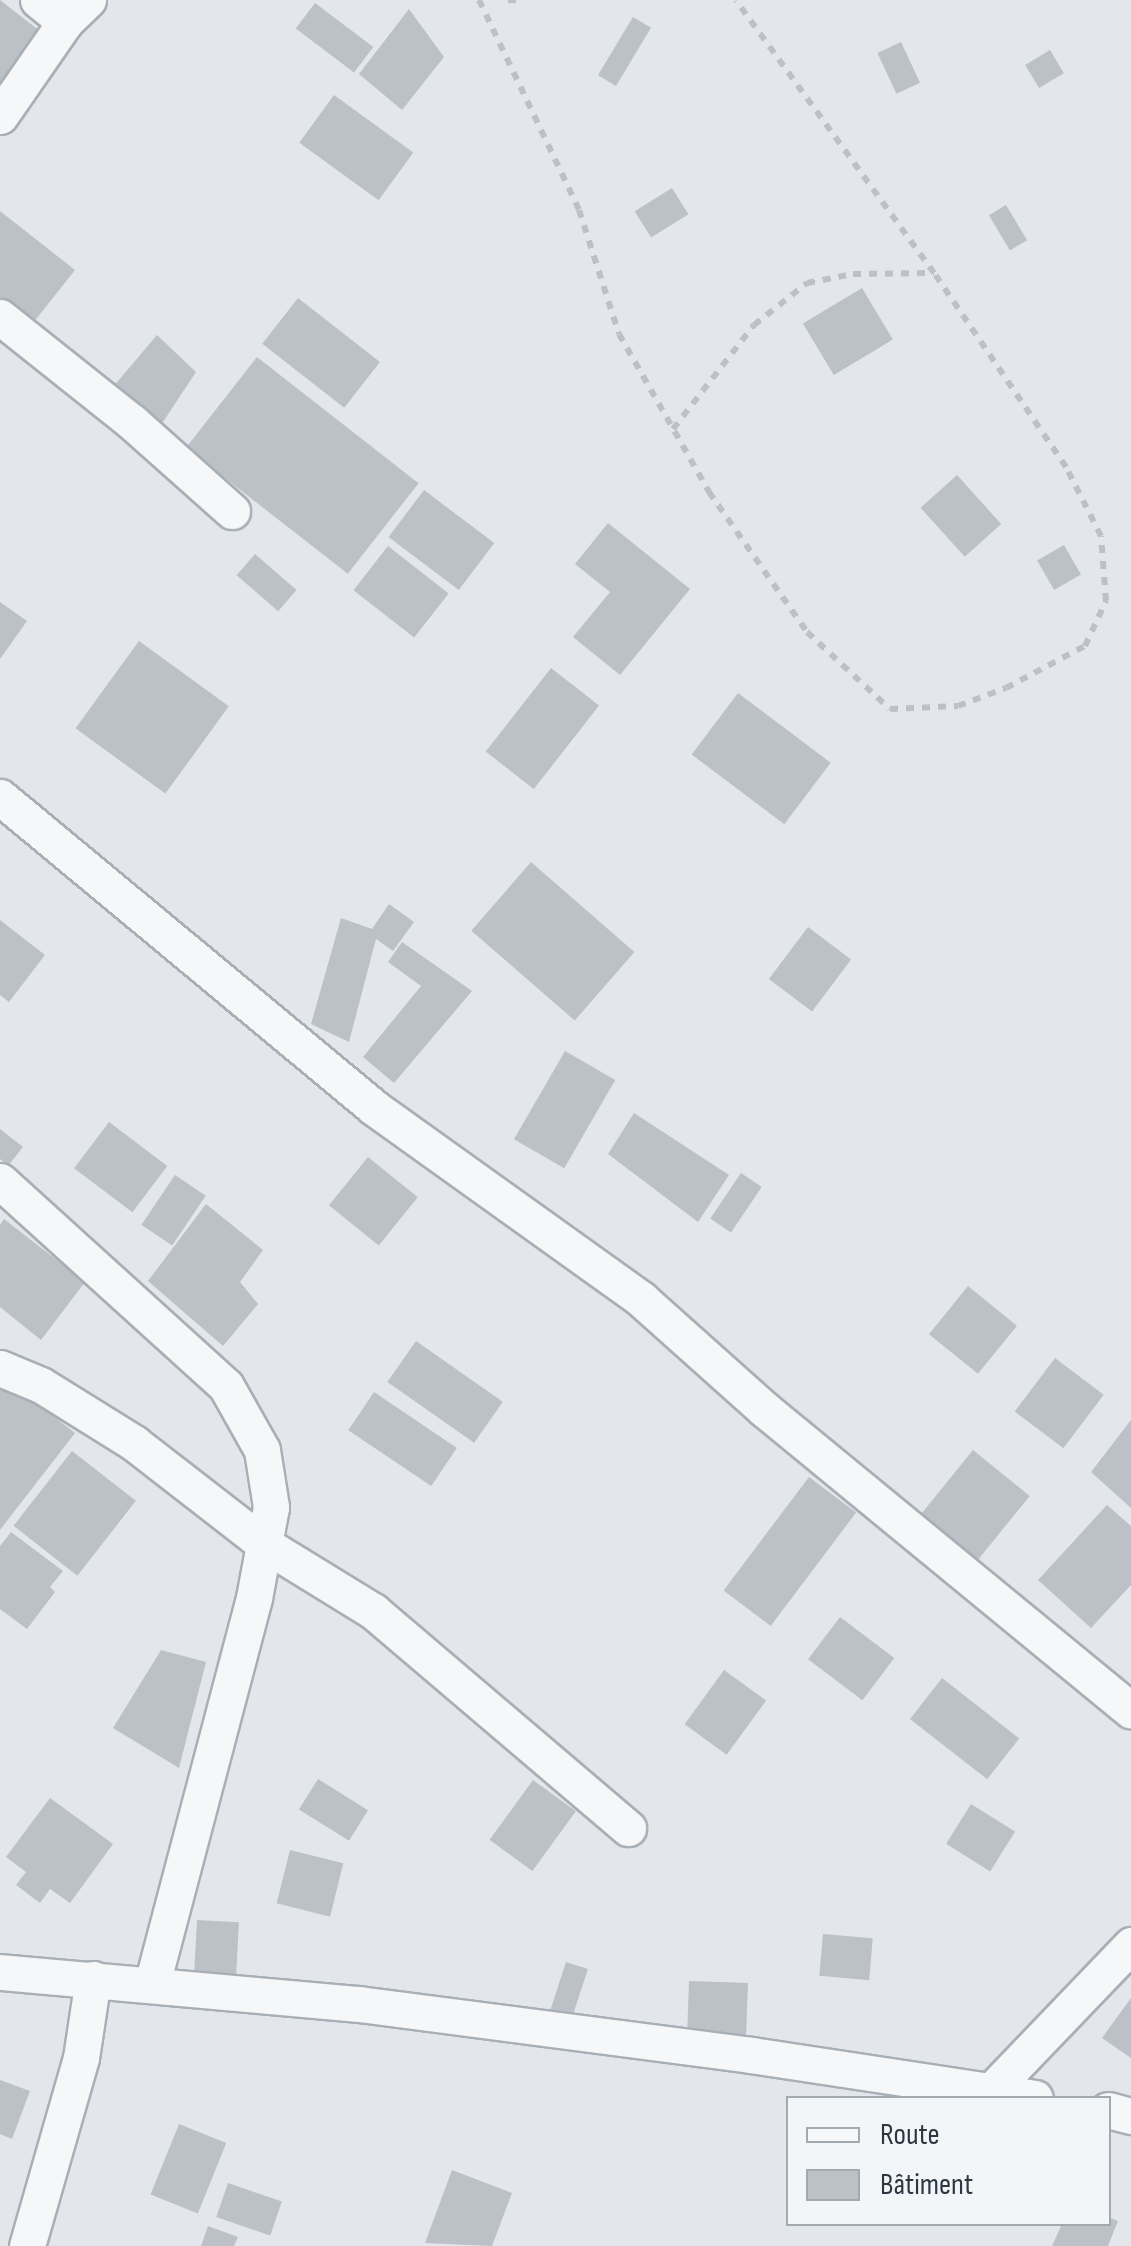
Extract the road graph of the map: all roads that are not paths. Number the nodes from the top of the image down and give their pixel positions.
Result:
1 (64, 7) edge
2 (0, 116) edge
3 (0, 318) edge
4 (232, 511) dead end
5 (0, 797) edge
6 (0, 1180) edge
7 (0, 1368) edge
8 (264, 1544) junction
9 (1131, 1710) edge
10 (628, 1828) dead end
11 (1131, 1945) edge
12 (0, 1972) edge
13 (93, 1980) junction
14 (152, 1985) junction
15 (990, 2092) junction
16 (1019, 2096) edge
17 (27, 2246) edge

1 - 2 street
3 - 4 street
5 - 9 street
6 - 8 street
7 - 8 street
8 - 10 street
8 - 14 street
11 - 15 street
12 - 13 street
13 - 14 street
13 - 17 street
14 - 15 street
15 - 16 street

